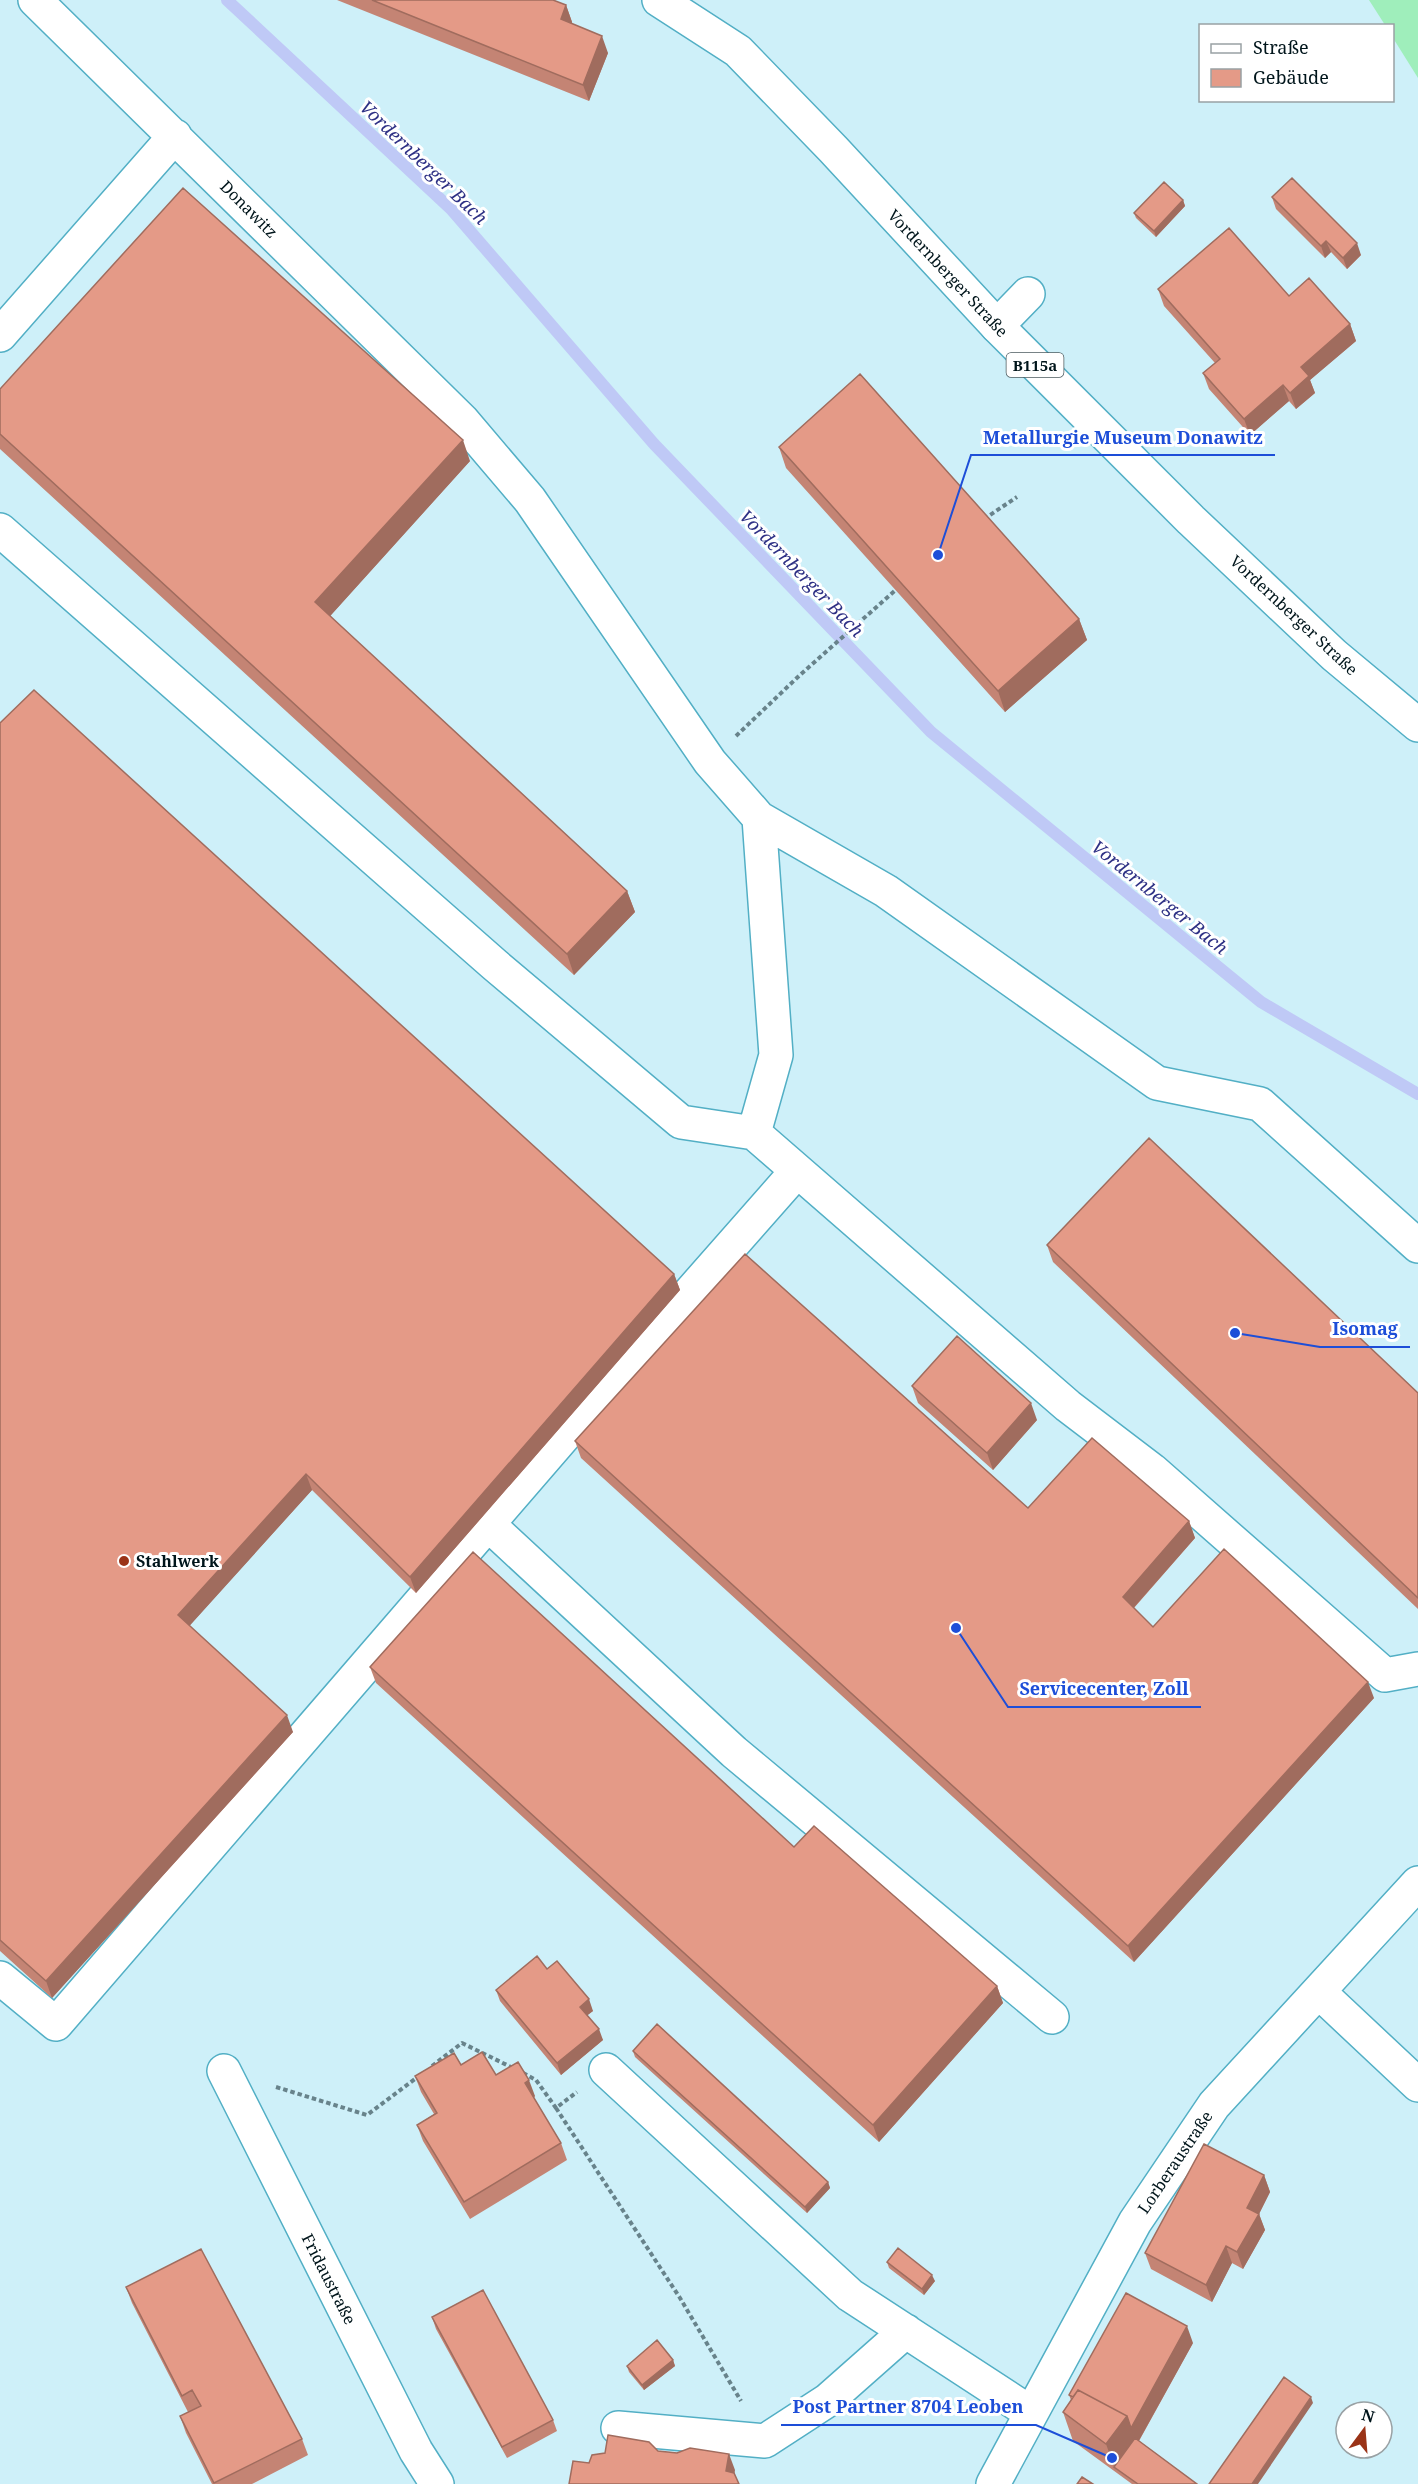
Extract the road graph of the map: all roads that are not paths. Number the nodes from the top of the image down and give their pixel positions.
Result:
1 (35, 0) edge
2 (659, 0) edge
3 (175, 136) junction
4 (1028, 294) dead end
5 (997, 326) junction
6 (0, 335) edge
7 (0, 530) edge
8 (1418, 725) edge
9 (759, 818) junction
10 (754, 1133) junction
11 (797, 1171) junction
12 (1418, 1246) edge
13 (489, 1525) junction
14 (1418, 1669) edge
15 (1418, 1883) edge
16 (0, 1978) edge
17 (1319, 1992) junction
18 (1052, 2017) dead end
19 (606, 2070) road end
20 (224, 2071) road end
21 (1418, 2085) edge
22 (906, 2331) junction
23 (1031, 2413) junction
24 (618, 2428) dead end
25 (437, 2484) edge
26 (993, 2484) edge

1 - 3 street, Donawitz
2 - 5 street, Vordernberger Straße / B115a
3 - 6 street
3 - 9 street, Donawitz
4 - 5 street
5 - 8 street, Vordernberger Straße / B115a
7 - 10 street
9 - 10 street
9 - 12 street, Donawitz
10 - 11 street
11 - 13 street
11 - 14 street
13 - 16 street
13 - 18 street
15 - 17 street, Lorberaustraße
17 - 21 street
17 - 23 street, Lorberaustraße
19 - 22 street
20 - 25 street, Fridaustraße
22 - 23 street
22 - 24 street
23 - 26 street, Lorberaustraße

